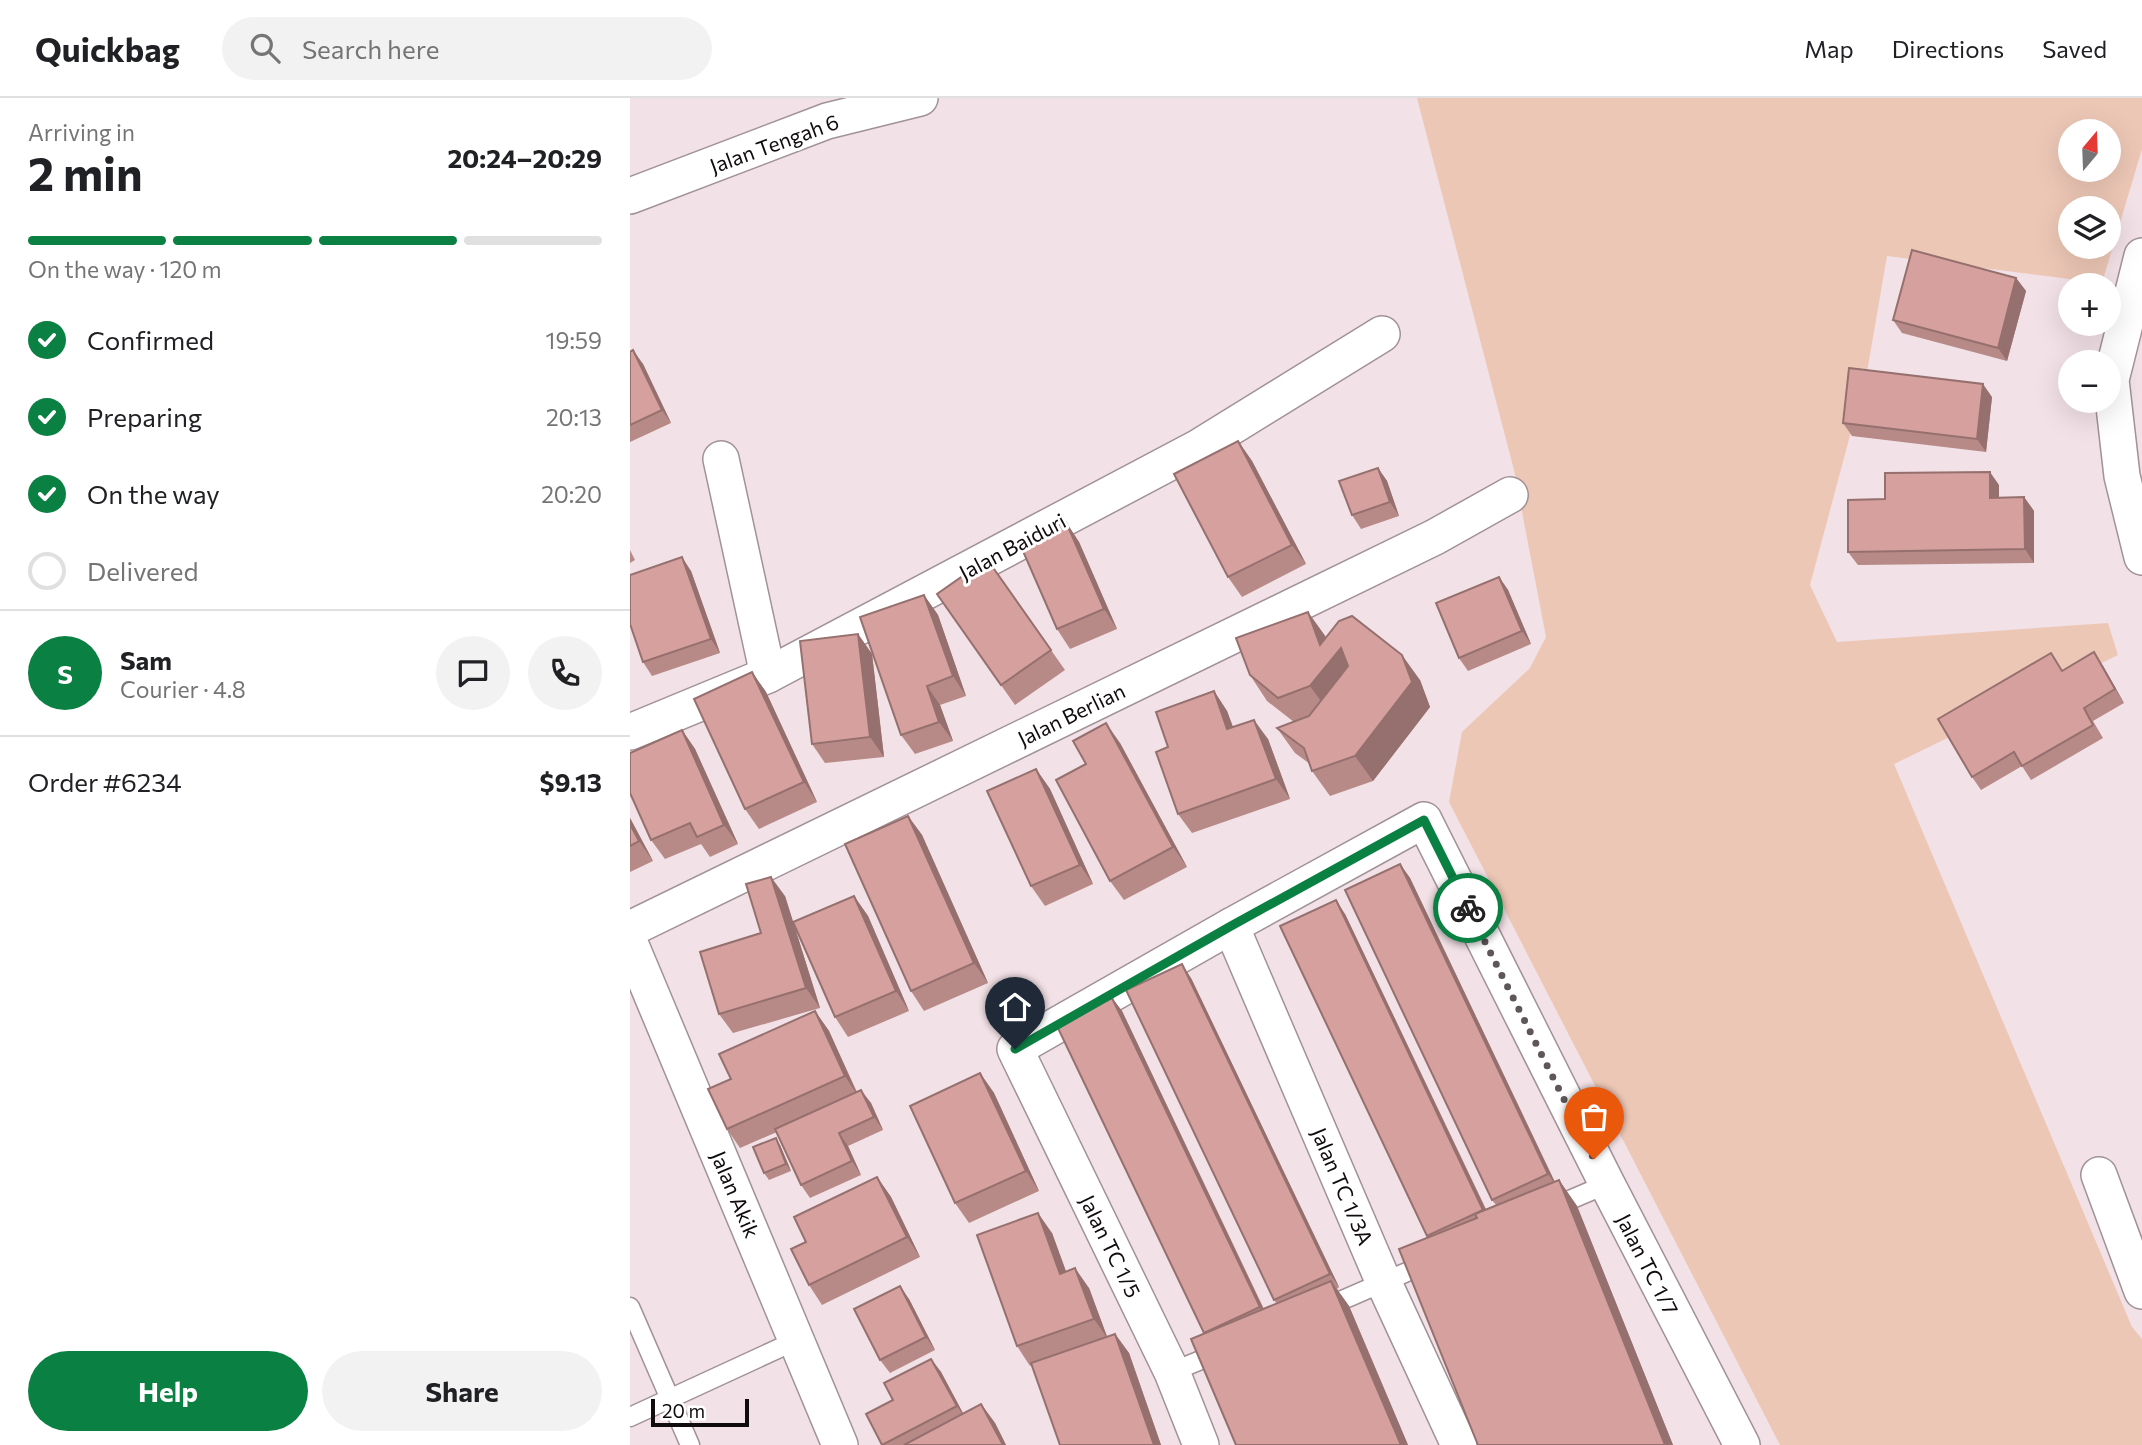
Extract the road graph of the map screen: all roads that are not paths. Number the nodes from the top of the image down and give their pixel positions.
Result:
1 (920, 98) edge
2 (630, 196) edge
3 (2142, 259) edge
4 (1382, 334) dead end
5 (721, 459) dead end
6 (1510, 495) dead end
7 (2142, 556) edge
8 (768, 676) junction
9 (630, 732) edge
10 (1231, 926) junction
11 (630, 929) edge
12 (630, 943) edge
13 (2099, 1175) dead end
14 (1606, 1184) junction
15 (1532, 1217) edge
16 (1446, 1255) edge
17 (1384, 1283) junction
18 (2142, 1291) edge
19 (630, 1307) edge
20 (1309, 1314) edge
21 (797, 1340) junction
22 (1234, 1346) edge
23 (1172, 1372) junction
24 (670, 1399) junction
25 (630, 1417) edge
26 (690, 1445) edge
27 (840, 1445) edge
28 (1201, 1445) edge
29 (1459, 1445) edge
30 (1742, 1445) edge

1 - 2 street, Jalan Tengah 6
3 - 7 street
4 - 8 street, Jalan Baiduri
5 - 8 street
6 - 11 street, Jalan Berlian
8 - 9 street, Jalan Baiduri
10 - 14 street, Jalan TC 1/7
10 - 17 street, Jalan TC 1/3A
10 - 23 street, Jalan TC 1/5
12 - 21 street, Jalan Akik
13 - 18 street
14 - 15 lane
14 - 30 street, Jalan TC 1/7
16 - 17 lane
17 - 20 lane
17 - 29 street, Jalan TC 1/3A
19 - 24 lane
21 - 24 lane
21 - 27 street, Jalan Akik
22 - 23 lane
23 - 28 street, Jalan TC 1/5
24 - 25 lane
24 - 26 lane

